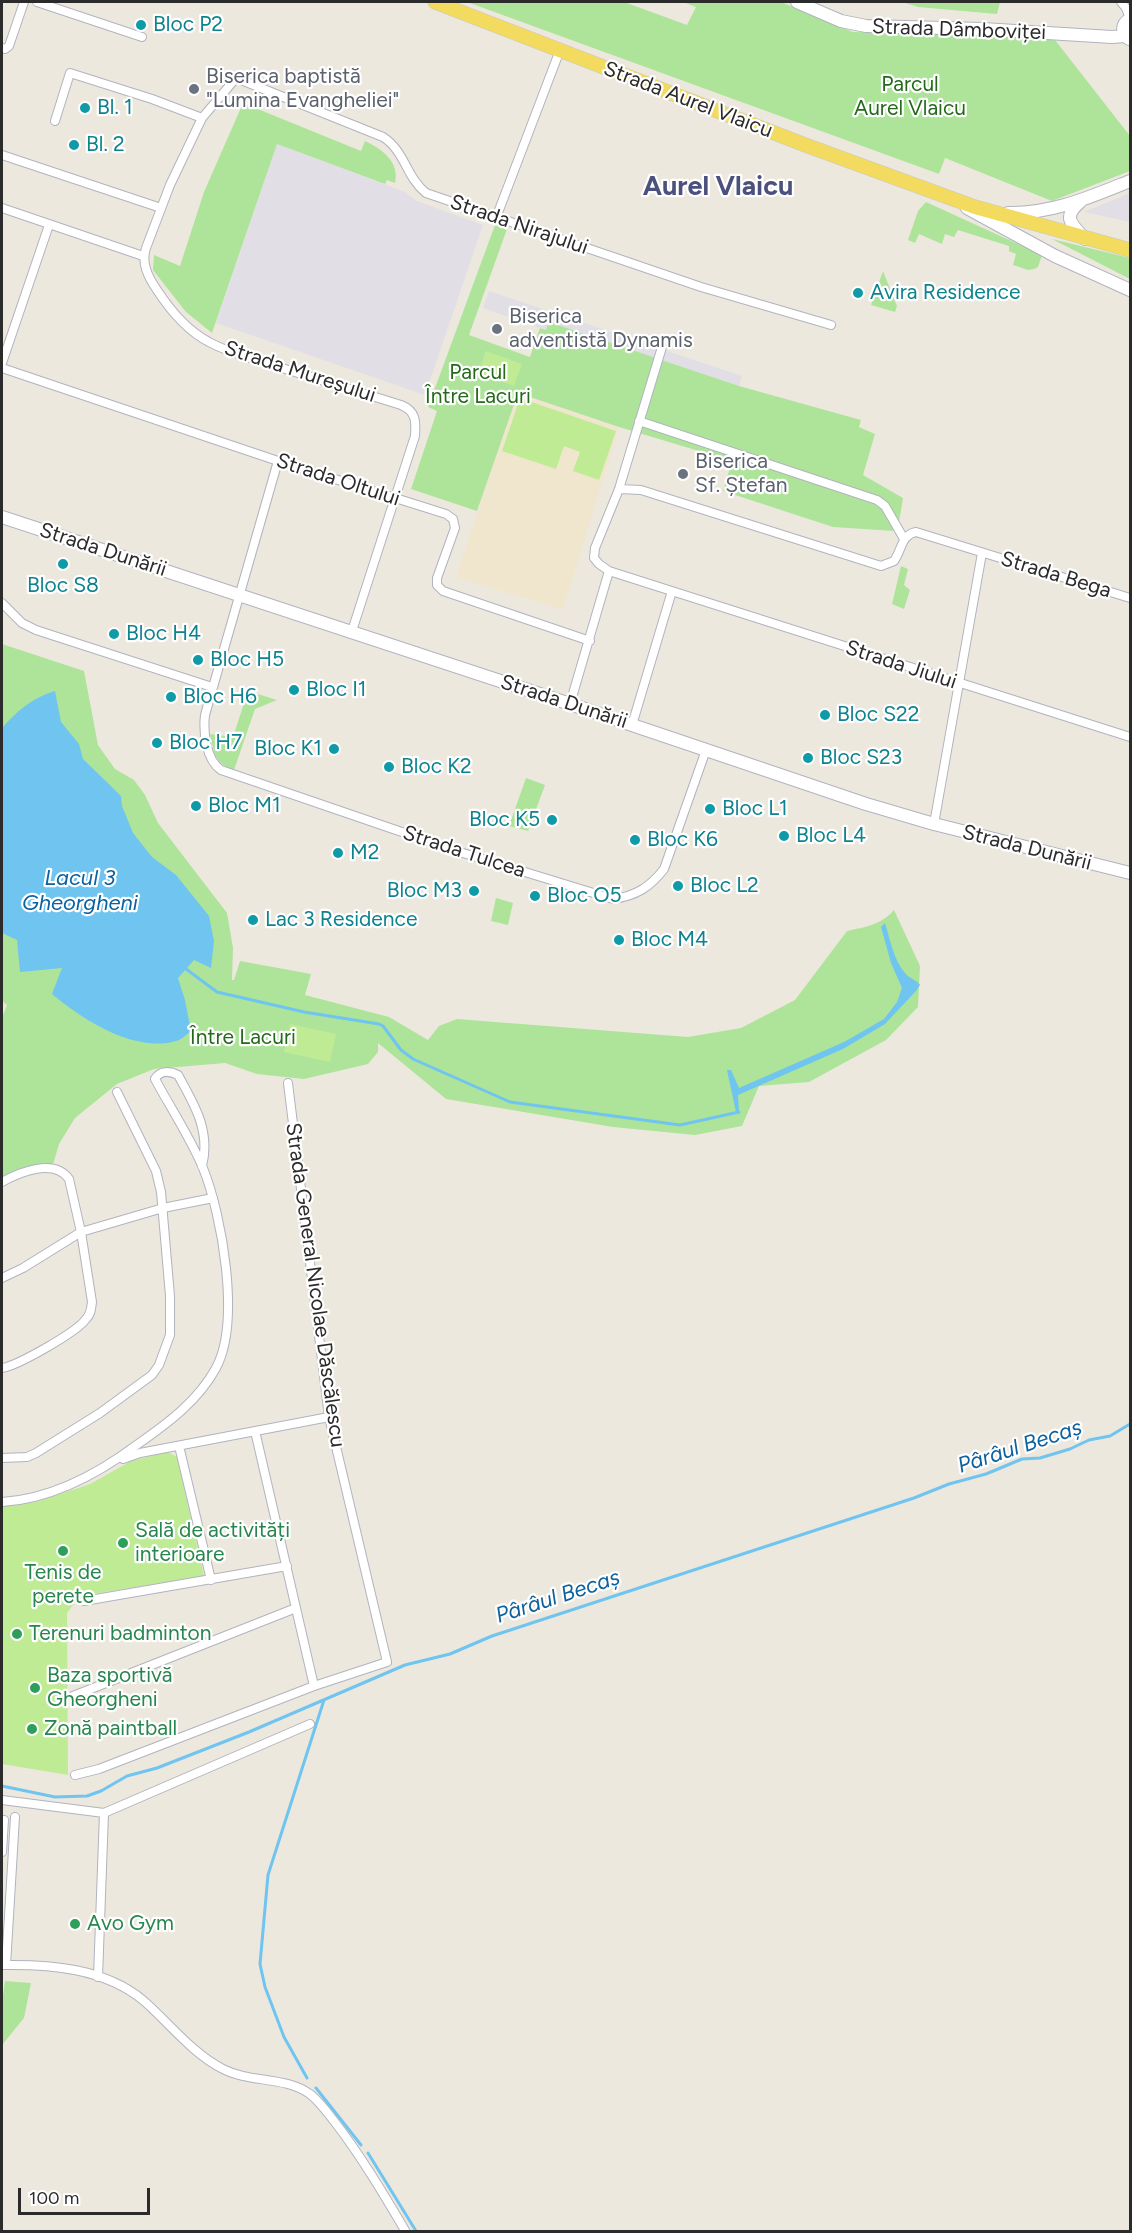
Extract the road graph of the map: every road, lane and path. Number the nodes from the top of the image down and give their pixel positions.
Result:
1 (24, 2) edge
2 (37, 2) edge
3 (435, 2) edge
4 (797, 2) edge
5 (1121, 2) edge
6 (1130, 19) edge
7 (142, 37) dead end
8 (1128, 37) edge
9 (2, 48) edge
10 (560, 50) junction
11 (202, 118) junction
12 (55, 121) dead end
13 (2, 155) edge
14 (1131, 181) edge
15 (943, 195) junction
16 (1083, 200) junction
17 (2, 208) edge
18 (161, 208) junction
19 (995, 212) junction
20 (496, 218) junction
21 (49, 225) junction
22 (1084, 239) junction
23 (1131, 250) edge
24 (143, 256) junction
25 (1131, 290) edge
26 (831, 325) dead end
27 (662, 346) dead end
28 (2, 366) edge
29 (639, 421) junction
30 (279, 461) junction
31 (619, 489) junction
32 (394, 499) junction
33 (2, 517) edge
34 (904, 539) junction
35 (982, 553) junction
36 (609, 571) junction
37 (672, 591) junction
38 (240, 594) junction
39 (1131, 598) edge
40 (2, 603) edge
41 (351, 633) junction
42 (590, 641) junction
43 (959, 684) junction
44 (212, 687) junction
45 (570, 704) junction
46 (632, 725) junction
47 (1131, 737) edge
48 (706, 750) junction
49 (934, 824) junction
50 (1131, 873) edge
51 (288, 1083) dead end
52 (117, 1092) dead end
53 (202, 1166) junction
54 (2, 1182) edge
55 (213, 1198) junction
56 (163, 1208) junction
57 (81, 1232) junction
58 (2, 1278) edge
59 (2, 1368) edge
60 (329, 1418) junction
61 (255, 1431) junction
62 (179, 1446) junction
63 (2, 1458) edge
64 (115, 1461) junction
65 (2, 1503) edge
66 (287, 1566) junction
67 (212, 1580) junction
68 (84, 1601) dead end
69 (296, 1608) junction
70 (314, 1686) junction
71 (73, 1696) dead end
72 (310, 1724) dead end
73 (75, 1775) dead end
74 (2, 1800) edge
75 (104, 1813) junction
76 (15, 1816) dead end
77 (4, 1820) dead end
78 (2, 1852) edge
79 (4, 1965) edge
80 (98, 1977) junction
81 (406, 2232) edge

1 - 9 street
2 - 7 street
3 - 10 main road, Strada Aurel Vlaicu
4 - 8 street, Strada Dâmboviței
5 - 6 street
6 - 8 street
10 - 15 main road, Strada Aurel Vlaicu
10 - 20 street
11 - 12 street
11 - 18 street
11 - 20 street, Strada Nirajului
13 - 18 street
14 - 16 street
15 - 19 main road, Strada Aurel Vlaicu
15 - 25 street, Strada Aurel Vlaicu
16 - 19 street
16 - 22 street
17 - 21 street
18 - 24 street
19 - 22 main road, Strada Aurel Vlaicu
20 - 26 street, Strada Nirajului
21 - 24 street
21 - 28 street
22 - 23 main road, Strada Aurel Vlaicu
24 - 32 street, Strada Mureșului
27 - 29 street
28 - 30 street, Strada Oltului
29 - 31 street
29 - 34 street
30 - 32 street, Strada Oltului
30 - 38 street, Strada Tulcea
31 - 34 street
31 - 36 street
32 - 41 street
32 - 42 street, Strada Oltului
33 - 38 street, Strada Dunării
34 - 35 street, Strada Bega
35 - 39 street, Strada Bega
35 - 43 street
36 - 37 street, Strada Jiului
36 - 42 street
37 - 43 street, Strada Jiului
37 - 46 street
38 - 41 street, Strada Dunării
38 - 44 street, Strada Tulcea
40 - 44 street
41 - 45 street, Strada Dunării
42 - 45 street
43 - 47 street, Strada Jiului
43 - 49 street
44 - 48 street, Strada Tulcea
45 - 46 street, Strada Dunării
46 - 48 street, Strada Dunării
48 - 49 street, Strada Dunării
49 - 50 street, Strada Dunării
51 - 60 street, Strada General Nicolae Dăscălescu
52 - 56 street
53 - 53 street
53 - 55 street
54 - 57 street
55 - 56 street
55 - 64 street
56 - 57 street
56 - 63 street
57 - 58 street
57 - 59 street
60 - 61 street
60 - 70 street, Strada General Nicolae Dăscălescu
61 - 62 street
61 - 66 street
62 - 64 street
62 - 67 street
64 - 65 street
66 - 67 street
66 - 69 street
67 - 68 street
69 - 70 street
69 - 71 street
70 - 73 street
72 - 75 street
74 - 75 street
75 - 80 street
76 - 79 street
77 - 78 street
79 - 80 street
80 - 81 street

